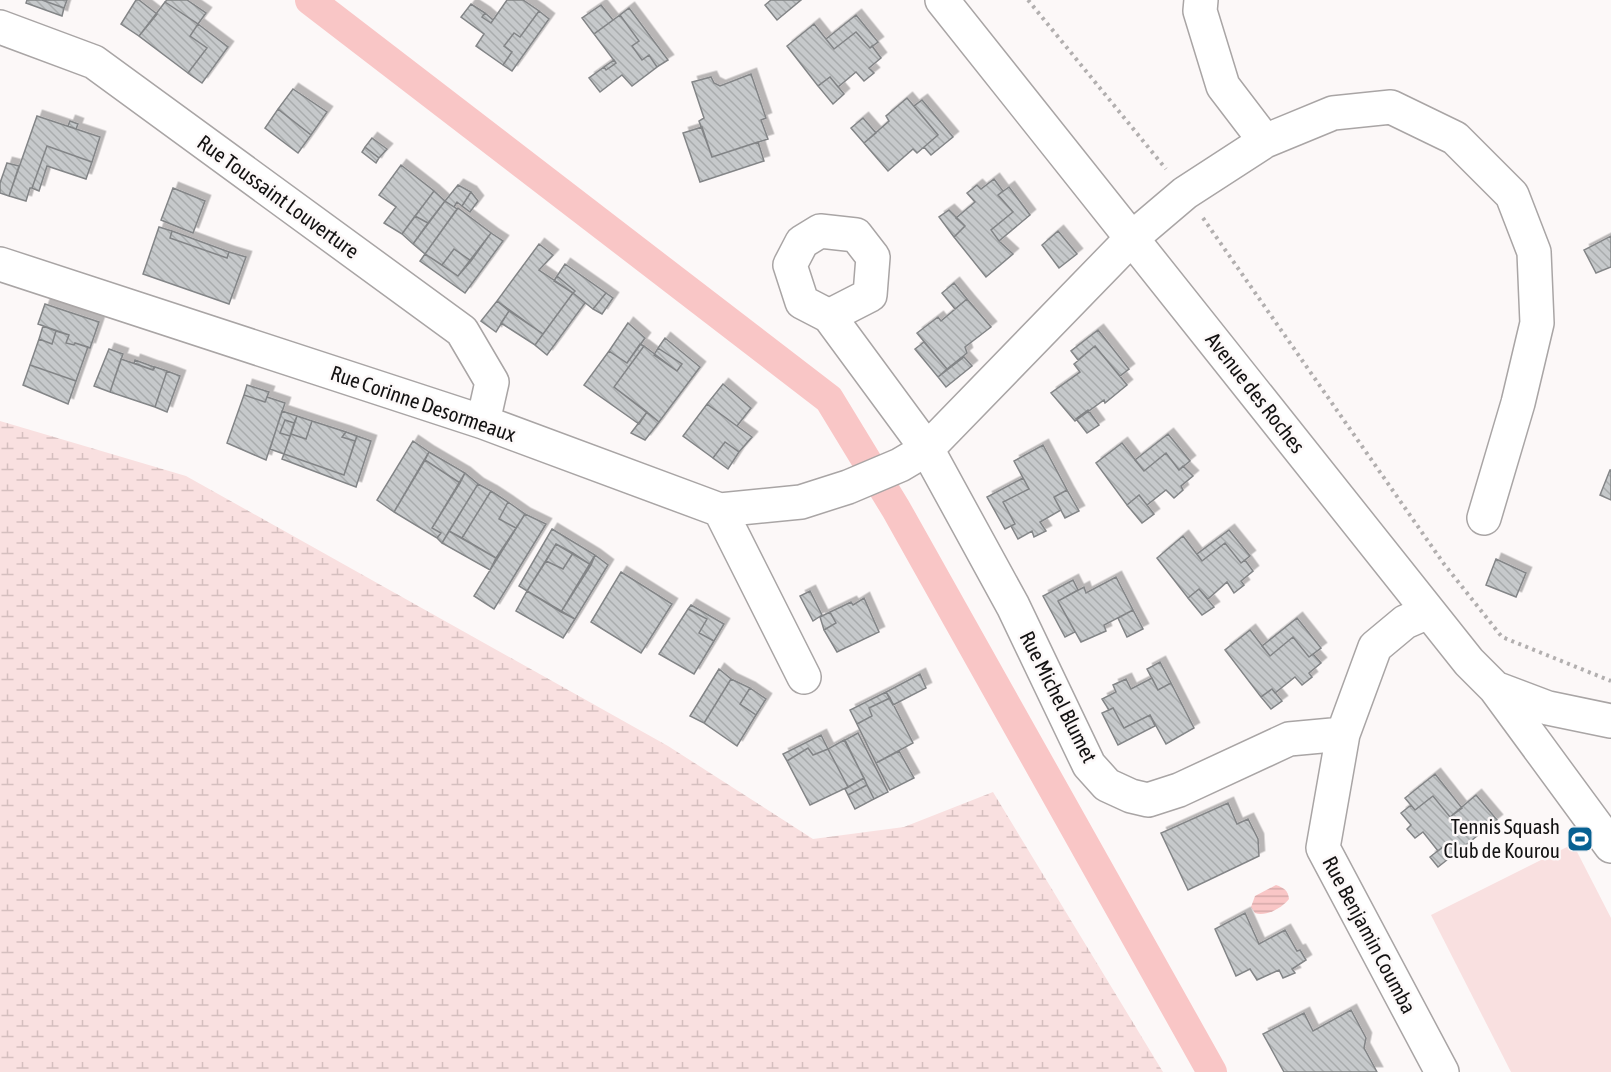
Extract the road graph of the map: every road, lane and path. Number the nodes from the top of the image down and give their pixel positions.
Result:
1 (942, 0) edge
2 (1028, 0) edge
3 (1201, 0) edge
4 (0, 27) edge
5 (1264, 141) junction
6 (1185, 193) junction
7 (1132, 238) junction
8 (0, 264) edge
9 (829, 316) dead end
10 (483, 422) junction
11 (913, 457) junction
12 (720, 510) junction
13 (1484, 518) dead end
14 (1428, 612) junction
15 (804, 677) dead end
16 (1611, 681) edge
17 (1495, 688) junction
18 (1611, 721) edge
19 (1343, 734) junction
20 (1611, 846) edge
21 (1442, 1072) edge

1 - 7 street, Avenue des Roches
2 - 6 path
3 - 5 street
4 - 10 street, Rue Toussaint Louverture
5 - 6 street
5 - 13 street
6 - 7 street
6 - 16 path
7 - 11 street
7 - 14 street, Avenue des Roches
8 - 10 street, Rue Corinne Desormeaux
9 - 11 street, Rue Michel Blumet
10 - 12 street, Rue Corinne Desormeaux
11 - 12 street, Rue Corinne Desormeaux
11 - 19 street, Rue Michel Blumet
12 - 15 street
14 - 17 street, Avenue des Roches
14 - 19 street, Rue Benjamin Coumba
17 - 18 street, Avenue des Roches
17 - 20 street
19 - 21 street, Rue Benjamin Coumba

